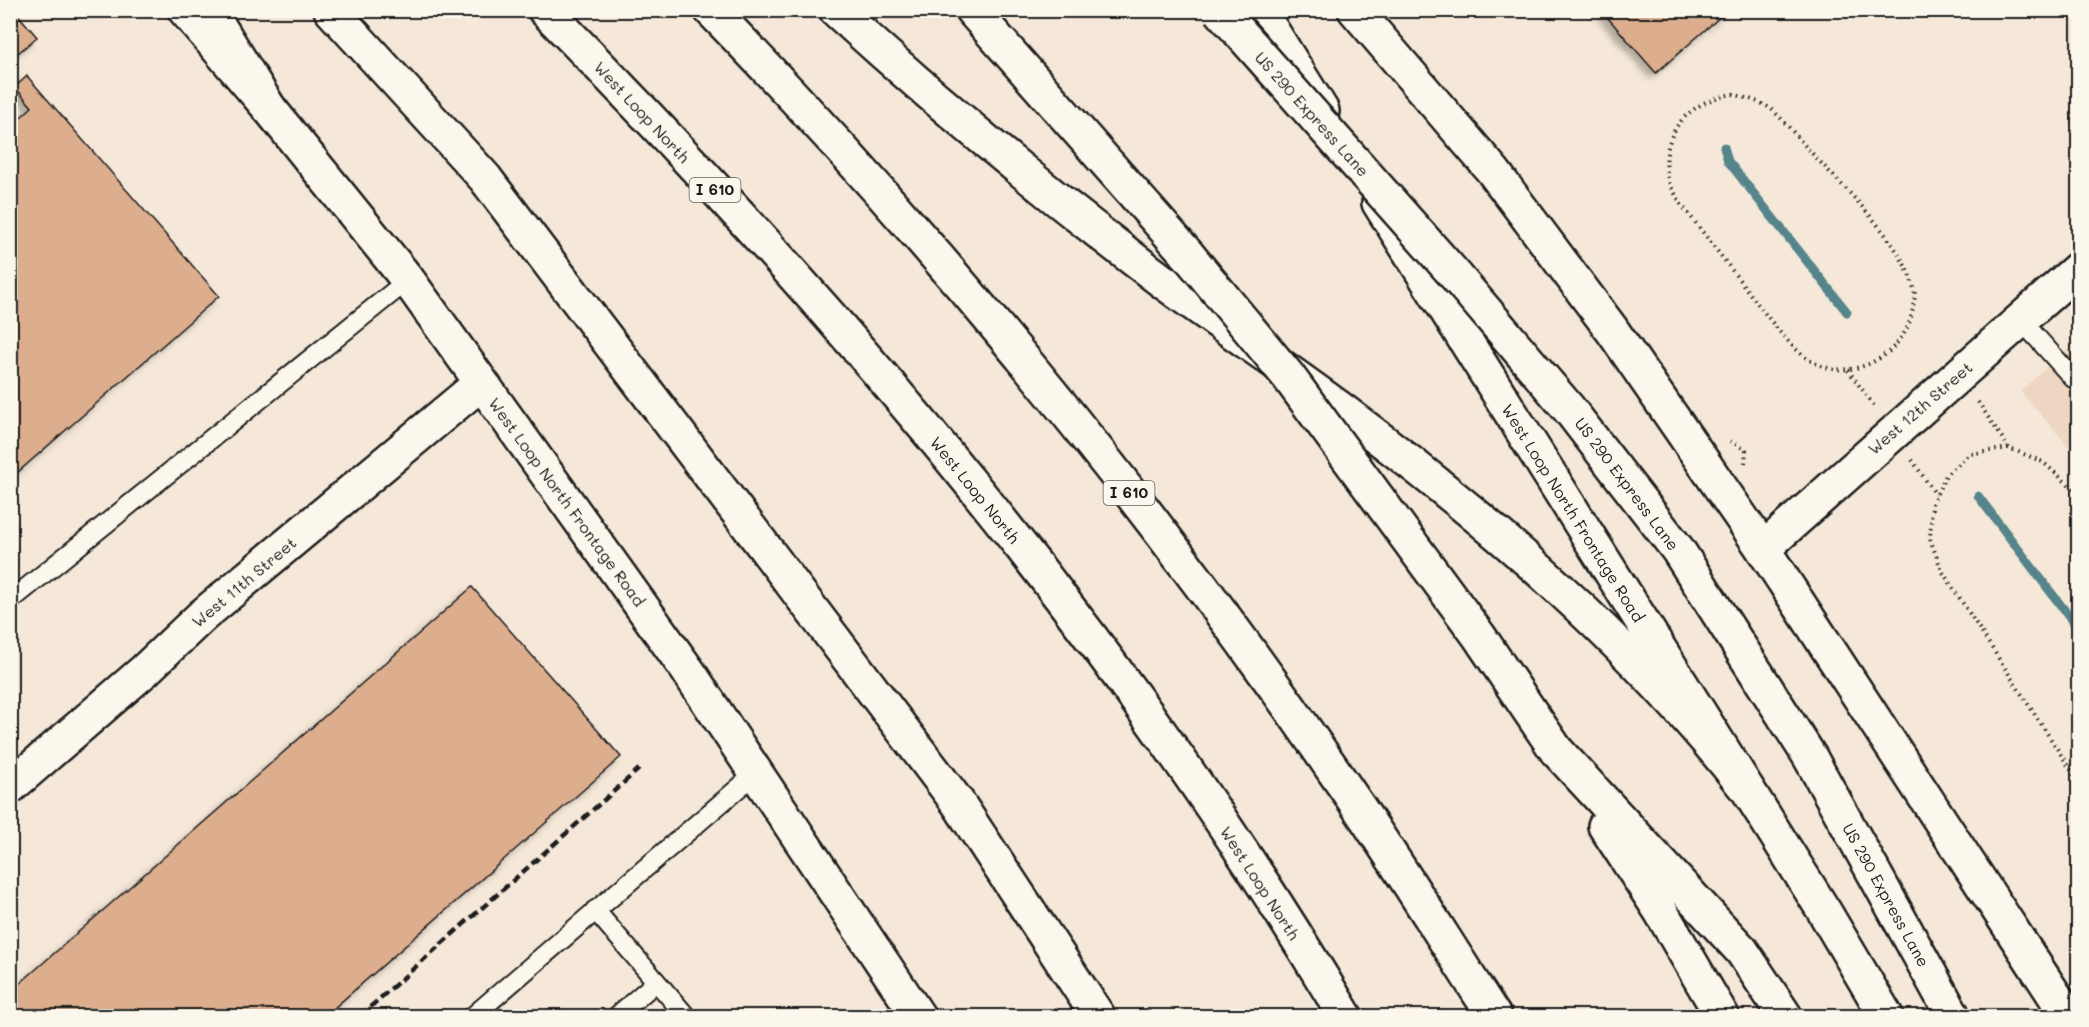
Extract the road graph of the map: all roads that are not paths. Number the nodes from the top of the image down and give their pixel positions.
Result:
1 (185, 10) edge
2 (209, 10) edge
3 (331, 10) edge
4 (545, 10) edge
5 (711, 10) edge
6 (836, 10) edge
7 (972, 10) edge
8 (1220, 10) edge
9 (1259, 10) edge
10 (1355, 10) edge
11 (269, 108) junction
12 (2079, 269) edge
13 (408, 280) junction
14 (2020, 320) junction
15 (2079, 380) edge
16 (480, 383) junction
17 (1763, 549) junction
18 (11, 600) edge
19 (1556, 750) junction
20 (756, 773) junction
21 (1744, 786) junction
22 (10, 787) edge
23 (595, 910) junction
24 (1050, 942) junction
25 (656, 982) junction
26 (911, 1010) edge
27 (472, 1017) edge
28 (617, 1017) edge
29 (686, 1017) edge
30 (1084, 1017) edge
31 (1098, 1017) edge
32 (1345, 1017) edge
33 (1494, 1017) edge
34 (1722, 1017) edge
35 (1785, 1017) edge
36 (1886, 1017) edge
37 (1953, 1017) edge
38 (2068, 1017) edge

1 - 11 main road, West Loop North Frontage Road
2 - 11 main road
3 - 24 main road
4 - 32 main road, West Loop North / I 610
5 - 33 main road, I 610
6 - 21 main road
7 - 19 main road, bridge
8 - 37 main road, US 290 Express Lane, bridge
9 - 21 main road, West Loop North Frontage Road
10 - 17 main road
11 - 13 main road, West Loop North Frontage Road
12 - 14 main road, West 12th Street
13 - 16 main road, West Loop North Frontage Road
13 - 18 lane
14 - 15 lane
14 - 17 main road, West 12th Street
16 - 20 main road, West Loop North Frontage Road
16 - 22 main road, West 11th Street
17 - 38 main road
19 - 34 main road
19 - 35 main road
20 - 23 lane
20 - 26 main road, West Loop North Frontage Road
21 - 36 main road, West Loop North Frontage Road
23 - 25 lane
23 - 27 lane
24 - 30 main road
24 - 31 main road
25 - 28 lane
25 - 29 lane

